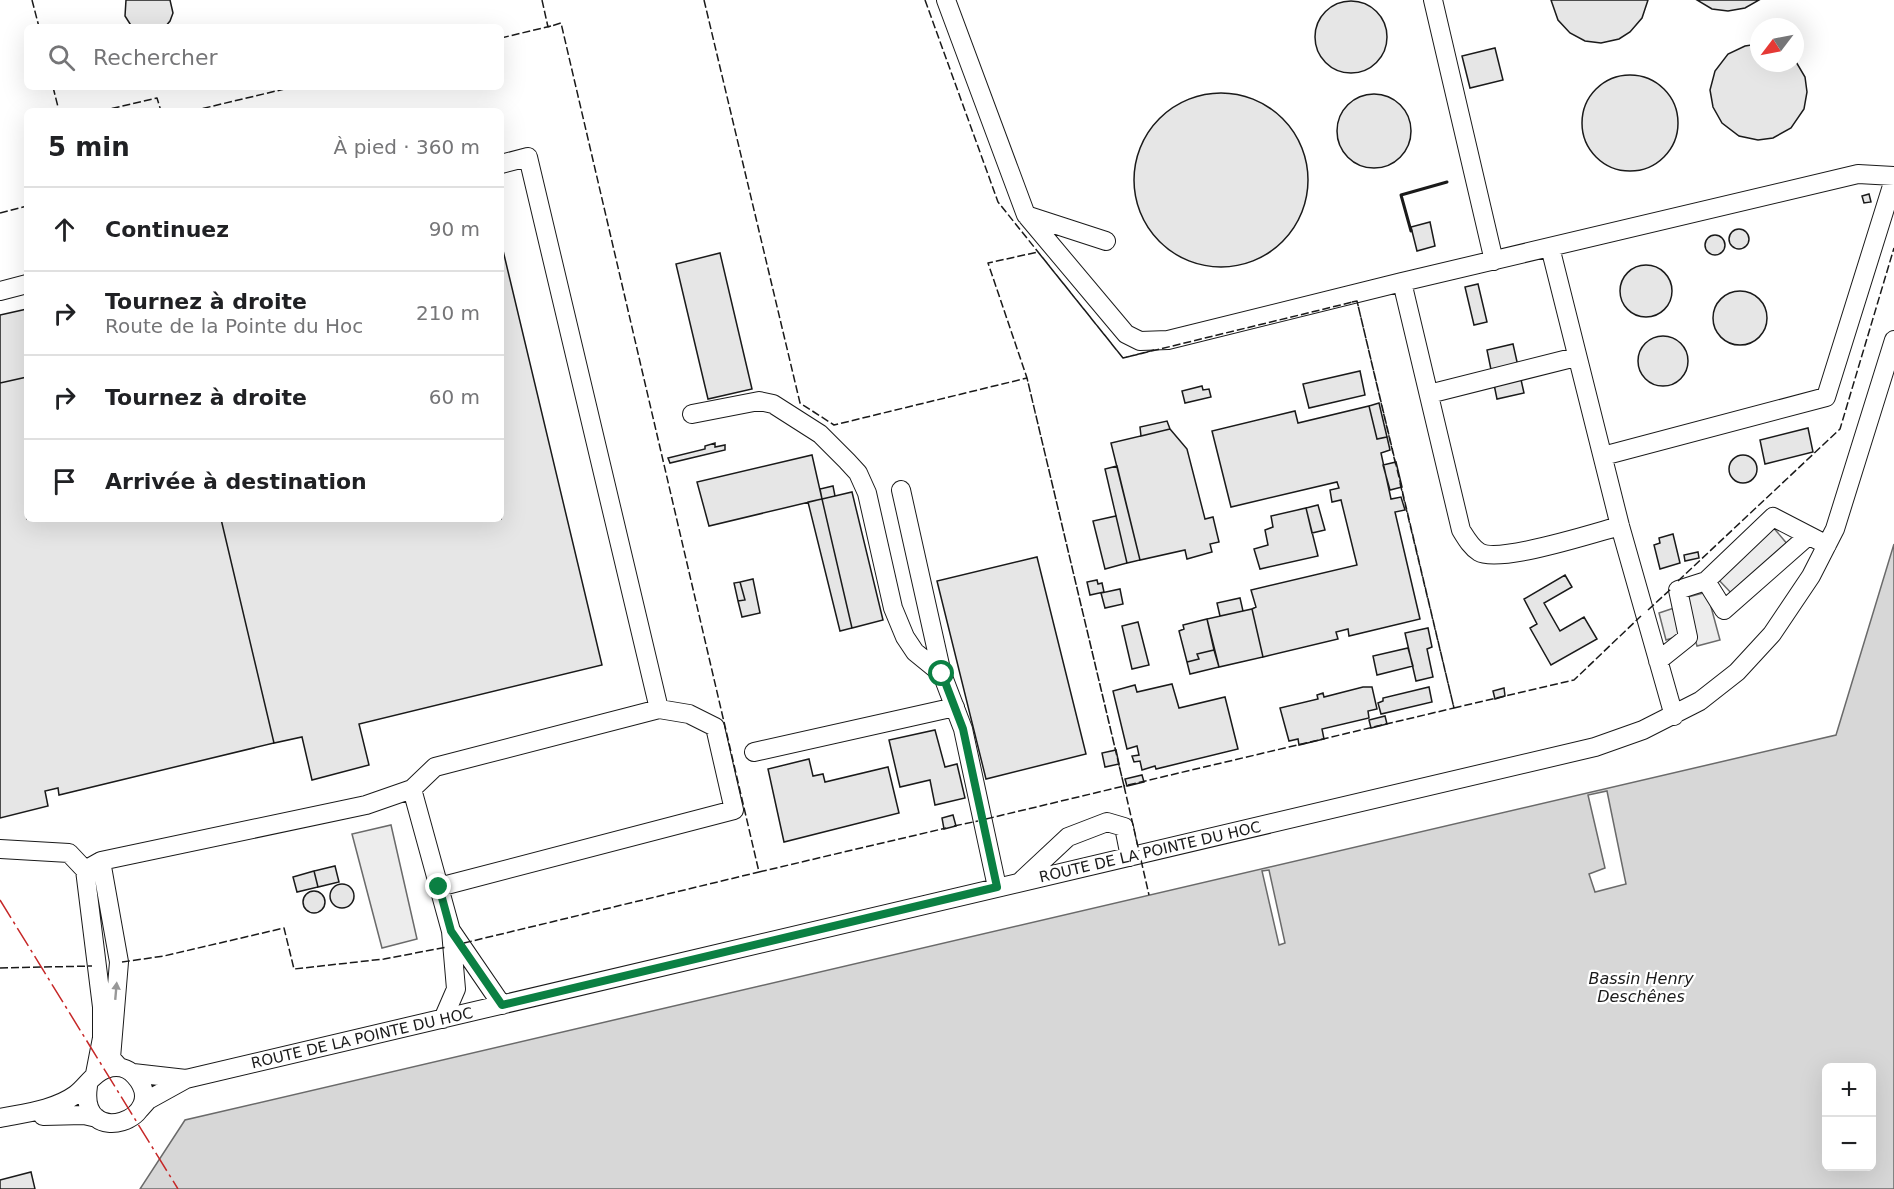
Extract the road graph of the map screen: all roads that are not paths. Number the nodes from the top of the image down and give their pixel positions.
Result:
1 (946, 0) edge
2 (1433, 0) edge
3 (504, 163) edge
4 (1894, 182) edge
5 (1026, 215) junction
6 (1106, 241) dead end
7 (1550, 247) junction
8 (1494, 261) junction
9 (1402, 282) junction
10 (24, 285) edge
11 (0, 291) edge
12 (1894, 340) edge
13 (1576, 357) junction
14 (1429, 394) junction
15 (692, 414) dead end
16 (1603, 456) junction
17 (901, 490) dead end
18 (1620, 526) junction
19 (1808, 536) junction
20 (1827, 545) junction
21 (1706, 581) junction
22 (1658, 661) junction
23 (942, 674) junction
24 (955, 707) junction
25 (659, 709) junction
26 (1674, 716) junction
27 (754, 752) dead end
28 (412, 789) junction
29 (0, 849) edge
30 (1130, 857) junction
31 (101, 861) junction
32 (85, 870) junction
33 (1021, 882) junction
34 (439, 887) junction
35 (997, 887) junction
36 (451, 931) junction
37 (502, 1005) junction
38 (443, 1019) junction
39 (126, 1070) junction
40 (186, 1079) junction
41 (92, 1080) junction
42 (140, 1109) junction
43 (0, 1118) edge
44 (97, 1118) junction
45 (0, 1126) edge

1 - 5 street
2 - 8 street
3 - 25 street
4 - 7 street
4 - 16 street
5 - 6 street
5 - 9 street
7 - 8 street
7 - 13 street
8 - 9 street
9 - 14 street
10 - 11 street
12 - 20 street, ROUTE DE LA POINTE DU HOC
13 - 14 street
13 - 16 street
14 - 18 street
15 - 23 street
16 - 18 street
17 - 23 street
18 - 22 street
19 - 20 street
19 - 21 street
19 - 21 street
20 - 26 street, ROUTE DE LA POINTE DU HOC
21 - 22 street
22 - 26 street
23 - 24 street
24 - 27 street
24 - 35 street
25 - 28 street
25 - 34 street
26 - 30 street, ROUTE DE LA POINTE DU HOC
28 - 31 street
28 - 34 street
29 - 32 street
30 - 33 street, ROUTE DE LA POINTE DU HOC
30 - 33 street
31 - 32 street
39 -> 31 street
32 - 41 street
33 - 35 street, ROUTE DE LA POINTE DU HOC
34 - 36 street
35 - 37 street, ROUTE DE LA POINTE DU HOC
36 - 37 street
36 - 38 street
37 - 38 street, ROUTE DE LA POINTE DU HOC
38 - 40 street, ROUTE DE LA POINTE DU HOC
39 - 40 street, ROUTE DE LA POINTE DU HOC
39 - 41 street
39 - 42 street
40 - 42 street, ROUTE DE LA POINTE DU HOC
41 - 43 street
41 - 44 street
42 - 44 street
44 - 45 street

